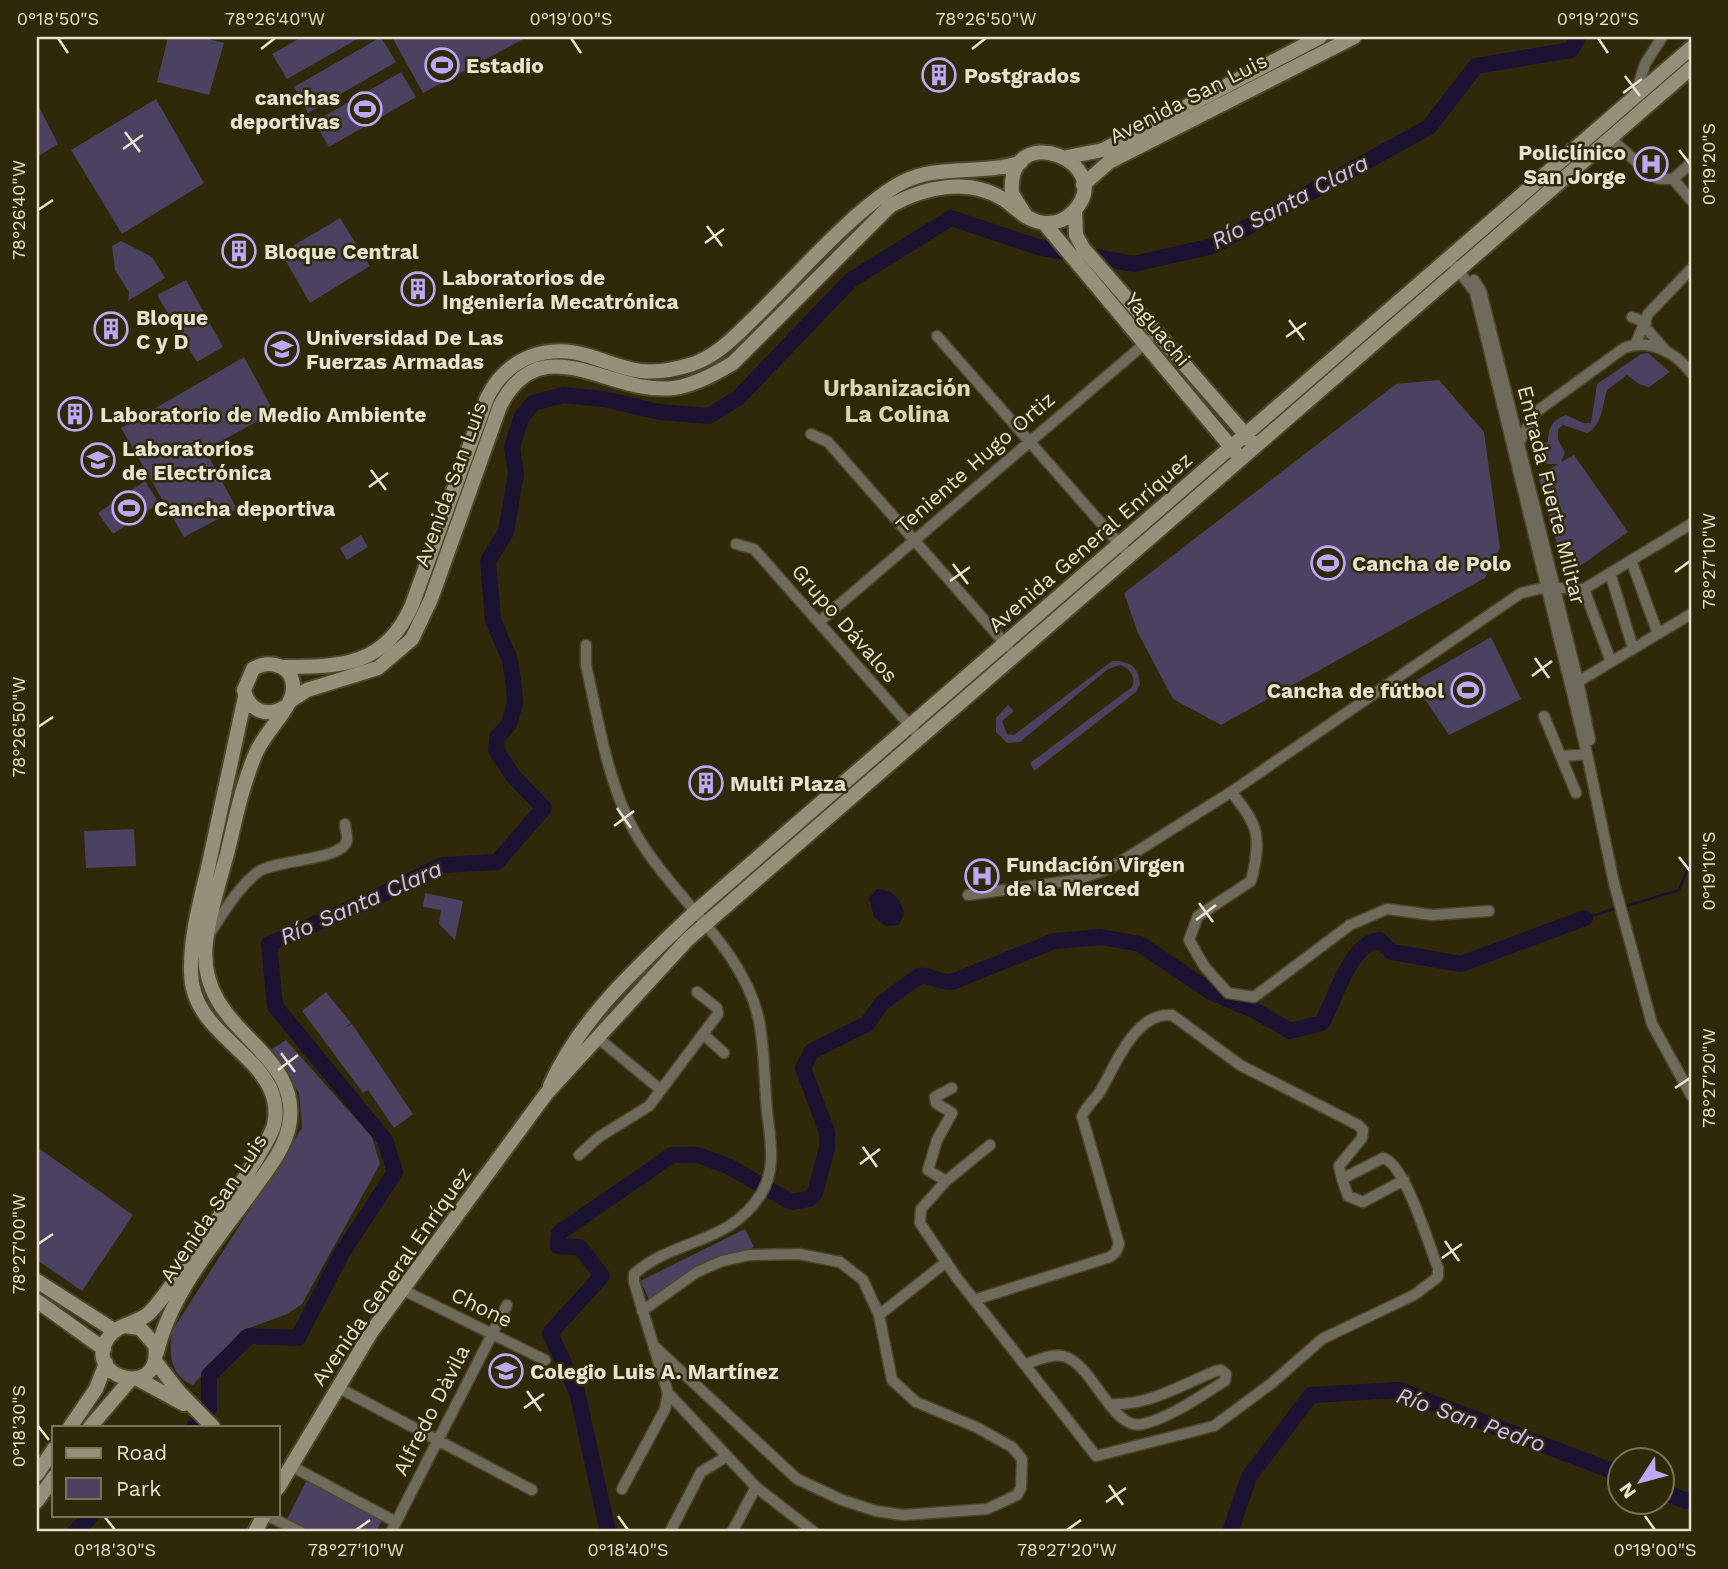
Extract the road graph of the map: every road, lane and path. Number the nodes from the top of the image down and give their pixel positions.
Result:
1 (1320, 37) edge
2 (1354, 37) edge
3 (1662, 37) edge
4 (1691, 48) edge
5 (1691, 68) edge
6 (1634, 100) junction
7 (1606, 134) junction
8 (1067, 157) junction
9 (1021, 162) junction
10 (1691, 163) edge
11 (1673, 179) junction
12 (1083, 185) junction
13 (1691, 200) edge
14 (1075, 211) junction
15 (1026, 216) junction
16 (1044, 223) junction
17 (1450, 256) junction
18 (1462, 269) junction
19 (1691, 269) edge
20 (1632, 317) dead end
21 (1645, 324) junction
22 (1157, 334) junction
23 (937, 336) dead end
24 (1636, 343) junction
25 (1144, 344) junction
26 (1666, 352) junction
27 (1687, 359) edge
28 (1691, 373) edge
29 (811, 434) dead end
30 (1246, 434) junction
31 (1029, 441) junction
32 (1519, 442) junction
33 (1231, 447) junction
34 (1257, 447) junction
35 (1513, 452) junction
36 (1242, 460) junction
37 (1691, 524) edge
38 (915, 539) junction
39 (736, 544) dead end
40 (1119, 544) junction
41 (1129, 555) junction
42 (1632, 560) junction
43 (1610, 573) junction
44 (1551, 587) junction
45 (1584, 589) junction
46 (1691, 614) edge
47 (820, 621) junction
48 (1658, 634) junction
49 (1005, 643) junction
50 (586, 645) dead end
51 (1633, 648) junction
52 (1015, 656) junction
53 (1611, 662) junction
54 (282, 667) junction
55 (1574, 684) junction
56 (246, 697) junction
57 (288, 704) junction
58 (1544, 716) dead end
59 (909, 726) junction
60 (920, 737) junction
61 (1587, 754) junction
62 (1563, 756) junction
63 (1231, 792) junction
64 (1576, 793) dead end
65 (345, 824) dead end
66 (789, 828) junction
67 (800, 840) junction
68 (968, 895) dead end
69 (1489, 911) dead end
70 (700, 917) junction
71 (681, 935) junction
72 (207, 938) junction
73 (697, 992) dead end
74 (703, 1034) junction
75 (597, 1038) junction
76 (724, 1053) dead end
77 (952, 1088) dead end
78 (661, 1090) junction
79 (546, 1094) junction
80 (1691, 1095) edge
81 (990, 1145) dead end
82 (579, 1155) dead end
83 (1342, 1179) junction
84 (1404, 1180) junction
85 (946, 1181) junction
86 (207, 1243) junction
87 (945, 1263) junction
88 (37, 1281) edge
89 (403, 1290) junction
90 (974, 1300) junction
91 (37, 1301) edge
92 (508, 1305) dead end
93 (642, 1311) junction
94 (879, 1315) junction
95 (120, 1328) junction
96 (491, 1333) junction
97 (652, 1345) junction
98 (105, 1356) junction
99 (156, 1357) junction
100 (545, 1360) dead end
101 (1026, 1364) junction
102 (134, 1379) junction
103 (337, 1387) junction
104 (668, 1393) junction
105 (1110, 1404) junction
106 (197, 1411) junction
107 (71, 1426) edge
108 (91, 1426) edge
109 (211, 1426) edge
110 (436, 1442) junction
111 (52, 1452) edge
112 (726, 1457) junction
113 (291, 1465) junction
114 (37, 1474) edge
115 (52, 1480) edge
116 (280, 1484) edge
117 (756, 1487) junction
118 (622, 1489) dead end
119 (532, 1490) dead end
120 (37, 1500) edge
121 (264, 1516) edge
122 (267, 1516) edge
123 (798, 1522) junction
124 (394, 1527) edge
125 (255, 1532) edge
126 (301, 1532) edge
127 (670, 1532) edge
128 (732, 1532) edge
129 (793, 1532) edge
130 (814, 1532) edge

1 - 8 street, Avenida San Luis
2 - 12 street, Avenida San Luis
3 - 6 street
4 - 6 street, Avenida General Enríquez
5 - 7 street, Avenida General Enríquez
6 - 7 street, Avenida General Enríquez
7 - 11 street
7 - 17 street, Avenida General Enríquez
7 - 18 street, Avenida General Enríquez
8 - 9 street
8 - 12 street
9 - 15 street
9 - 54 street, Avenida San Luis
10 - 11 street
11 - 13 street
12 - 14 street
14 - 16 street
14 - 22 street, Yaguachi
15 - 16 street
15 - 57 street, Avenida San Luis
16 - 25 street, Yaguachi
17 - 18 street, Entrada Fuerte Militar
17 - 30 street, Avenida General Enríquez
18 - 32 street, Entrada Fuerte Militar
18 - 34 street, Avenida General Enríquez
18 - 35 street, Entrada Fuerte Militar
19 - 21 street
20 - 21 street
21 - 24 street
21 - 26 street
22 - 25 street, Teniente Hugo Ortiz
22 - 30 street, Yaguachi
23 - 31 street
24 - 26 street
24 - 32 street
25 - 31 street, Teniente Hugo Ortiz
25 - 33 street, Yaguachi
26 - 27 street
27 - 28 street
29 - 38 street
30 - 33 street, Avenida General Enríquez
30 - 34 street, Yaguachi
31 - 38 street, Teniente Hugo Ortiz
31 - 40 street
32 - 35 street
32 - 44 street, Entrada Fuerte Militar
33 - 36 street, Yaguachi
33 - 40 street, Avenida General Enríquez
34 - 36 street, Avenida General Enríquez
35 - 44 street, Entrada Fuerte Militar
36 - 41 street, Avenida General Enríquez
37 - 42 street
38 - 47 street, Teniente Hugo Ortiz
38 - 49 street
39 - 47 street, Grupo Dávalos
40 - 41 street
40 - 49 street, Avenida General Enríquez
41 - 52 street, Avenida General Enríquez
42 - 43 street
42 - 48 street
43 - 45 street
43 - 51 street
44 - 45 street
44 - 55 street, Entrada Fuerte Militar
44 - 63 street
45 - 53 street
46 - 48 street
47 - 59 street, Grupo Dávalos
48 - 51 street
49 - 52 street
49 - 59 street, Avenida General Enríquez
50 - 70 street
51 - 53 street
52 - 60 street, Avenida General Enríquez
53 - 55 street
54 - 56 street
54 - 57 street
55 - 61 street, Entrada Fuerte Militar
56 - 57 street
56 - 86 street, Avenida San Luis
57 - 72 street, Avenida San Luis
58 - 62 street
59 - 60 street, Grupo Dávalos
59 - 66 street, Avenida General Enríquez
60 - 67 street, Avenida General Enríquez
61 - 62 street
61 - 80 street, Entrada Fuerte Militar
62 - 64 street
63 - 68 street
63 - 69 street
65 - 72 street
66 - 67 street
66 - 70 street, Avenida General Enríquez
67 - 70 street, Avenida General Enríquez
70 - 71 street, Avenida General Enríquez
70 - 93 street
71 - 75 street, Avenida General Enríquez
71 - 79 street, Avenida General Enríquez
72 - 86 street, Avenida San Luis
73 - 74 street
74 - 76 street
74 - 78 street
75 - 78 street
75 - 79 street, Avenida General Enríquez
77 - 85 street
78 - 82 street
79 - 89 street, Avenida General Enríquez
81 - 85 street
83 - 84 street
83 - 84 street
83 - 90 street
84 - 101 street
85 - 87 street
86 - 95 street, Avenida San Luis
86 - 99 street, Avenida San Luis
87 - 90 street
87 - 94 street
88 - 95 street
89 - 96 street, Chone
89 - 103 street, Avenida General Enríquez
90 - 101 street
91 - 98 street
92 - 96 street, Alfredo Dàvila
93 - 94 street
93 - 97 street
94 - 97 street
95 - 98 street
95 - 99 street
96 - 100 street, Chone
96 - 110 street, Alfredo Dàvila
97 - 104 street
98 - 102 street
98 - 107 street
99 - 102 street
99 - 106 street
101 - 105 street
102 - 106 street
102 - 108 street
103 - 110 street
103 - 113 street, Avenida General Enríquez
104 - 112 street
104 - 118 street
105 - 105 street
106 - 109 street
110 - 119 street
110 - 124 street, Alfredo Dàvila
111 - 114 street
112 - 117 street
112 - 127 street
113 - 116 street, Avenida General Enríquez
113 - 124 street
115 - 120 street
117 - 123 street
117 - 128 street
121 - 125 street
122 - 126 street
123 - 129 street
123 - 130 street

